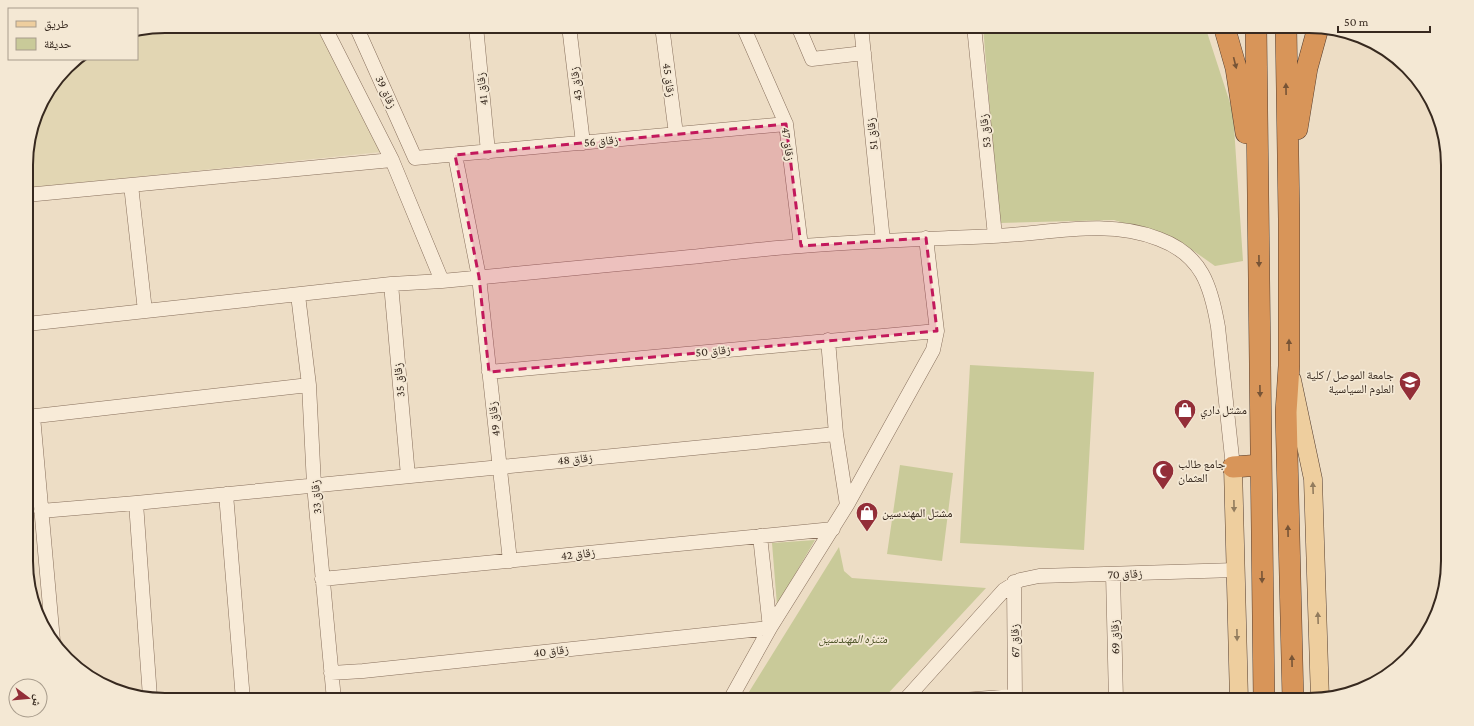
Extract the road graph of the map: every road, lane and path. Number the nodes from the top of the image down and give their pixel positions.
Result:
1 (328, 33) edge
2 (359, 33) edge
3 (477, 33) edge
4 (570, 33) edge
5 (663, 33) edge
6 (746, 33) edge
7 (801, 33) edge
8 (862, 33) edge
9 (975, 33) edge
10 (1226, 33) edge
11 (1256, 33) edge
12 (1286, 33) edge
13 (1317, 33) edge
14 (864, 53) junction
15 (786, 124) junction
16 (676, 134) junction
17 (583, 143) junction
18 (488, 152) junction
19 (455, 155) junction
20 (415, 158) joint
21 (392, 160) junction
22 (131, 185) junction
23 (33, 194) edge
24 (1289, 220) junction
25 (1258, 231) junction
26 (995, 236) junction
27 (926, 238) junction
28 (883, 241) junction
29 (801, 246) junction
30 (479, 278) junction
31 (442, 281) junction
32 (391, 284) junction
33 (298, 295) junction
34 (145, 311) junction
35 (33, 323) edge
36 (937, 331) junction
37 (828, 340) junction
38 (1289, 366) junction
39 (489, 372) junction
40 (309, 384) junction
41 (33, 417) edge
42 (836, 434) junction
43 (33, 443) edge
44 (1261, 465) junction
45 (499, 466) junction
46 (1233, 466) junction
47 (408, 476) junction
48 (314, 485) junction
49 (226, 494) junction
50 (136, 503) junction
51 (847, 505) junction
52 (41, 511) junction
53 (833, 529) junction
54 (760, 536) junction
55 (510, 561) junction
56 (1236, 570) junction
57 (1113, 574) junction
58 (322, 579) junction
59 (1014, 582) junction
60 (52, 628) edge
61 (770, 628) junction
62 (331, 673) junction
63 (150, 692) edge
64 (242, 693) edge
65 (333, 693) edge
66 (734, 693) edge
67 (911, 693) edge
68 (1015, 693) edge
69 (1116, 693) edge
70 (1239, 693) edge
71 (1264, 693) edge
72 (1293, 693) edge
73 (1320, 693) edge

1 - 21 street
2 - 20 street, زقاق 39
3 - 18 street, زقاق 41
4 - 17 street, زقاق 43
5 - 16 street, زقاق 45
6 - 15 street, زقاق 47
7 - 14 street
8 - 14 street, زقاق 51
9 - 26 street, زقاق 53
10 -> 25 highway
11 - 25 highway
24 -> 12 highway
13 - 24 highway
14 - 28 street, زقاق 51
15 - 16 street, زقاق 56
15 - 29 street, زقاق 47
16 - 17 street, زقاق 56
17 - 18 street, زقاق 56
18 - 19 street, زقاق 56
19 - 20 street, زقاق 56
19 - 30 street, زقاق 49
21 - 22 street
21 - 31 street
22 - 23 street
22 - 34 street
38 -> 24 highway
25 -> 44 highway
26 - 27 street
26 - 46 street
27 - 28 street
27 - 36 street
28 - 29 street
29 - 30 street
30 - 31 street
30 - 39 street, زقاق 49
31 - 32 street
32 - 33 street
32 - 47 street, زقاق 35
33 - 34 street
33 - 40 street, زقاق 33
34 - 35 street
36 - 37 street, زقاق 50
36 - 51 street
37 - 39 street, زقاق 50
37 - 42 street
72 -> 38 highway
73 -> 38 main road
39 - 45 street, زقاق 49
40 - 41 street
40 - 48 street, زقاق 33
42 - 45 street, زقاق 48
42 - 51 street
43 - 52 street
44 - 46 highway
44 -> 71 highway
45 - 47 street, زقاق 48
45 - 55 street, زقاق 49
46 -> 56 main road
47 - 48 street, زقاق 48
48 - 49 street, زقاق 48
48 - 58 street, زقاق 33
49 - 50 street, زقاق 48
49 - 64 street
50 - 52 street, زقاق 48
50 - 63 street
51 - 53 street
52 - 60 street
53 - 54 street, زقاق 42
53 - 61 street
54 - 55 street, زقاق 42
54 - 61 street
55 - 58 street, زقاق 42
56 - 57 street, زقاق 70
56 -> 70 main road
57 - 59 street, زقاق 70
57 - 69 street, زقاق 69
58 - 62 street, زقاق 33
59 - 67 street
59 - 68 street, زقاق 67
61 - 62 street, زقاق 40
61 - 66 street
62 - 65 street, زقاق 33

